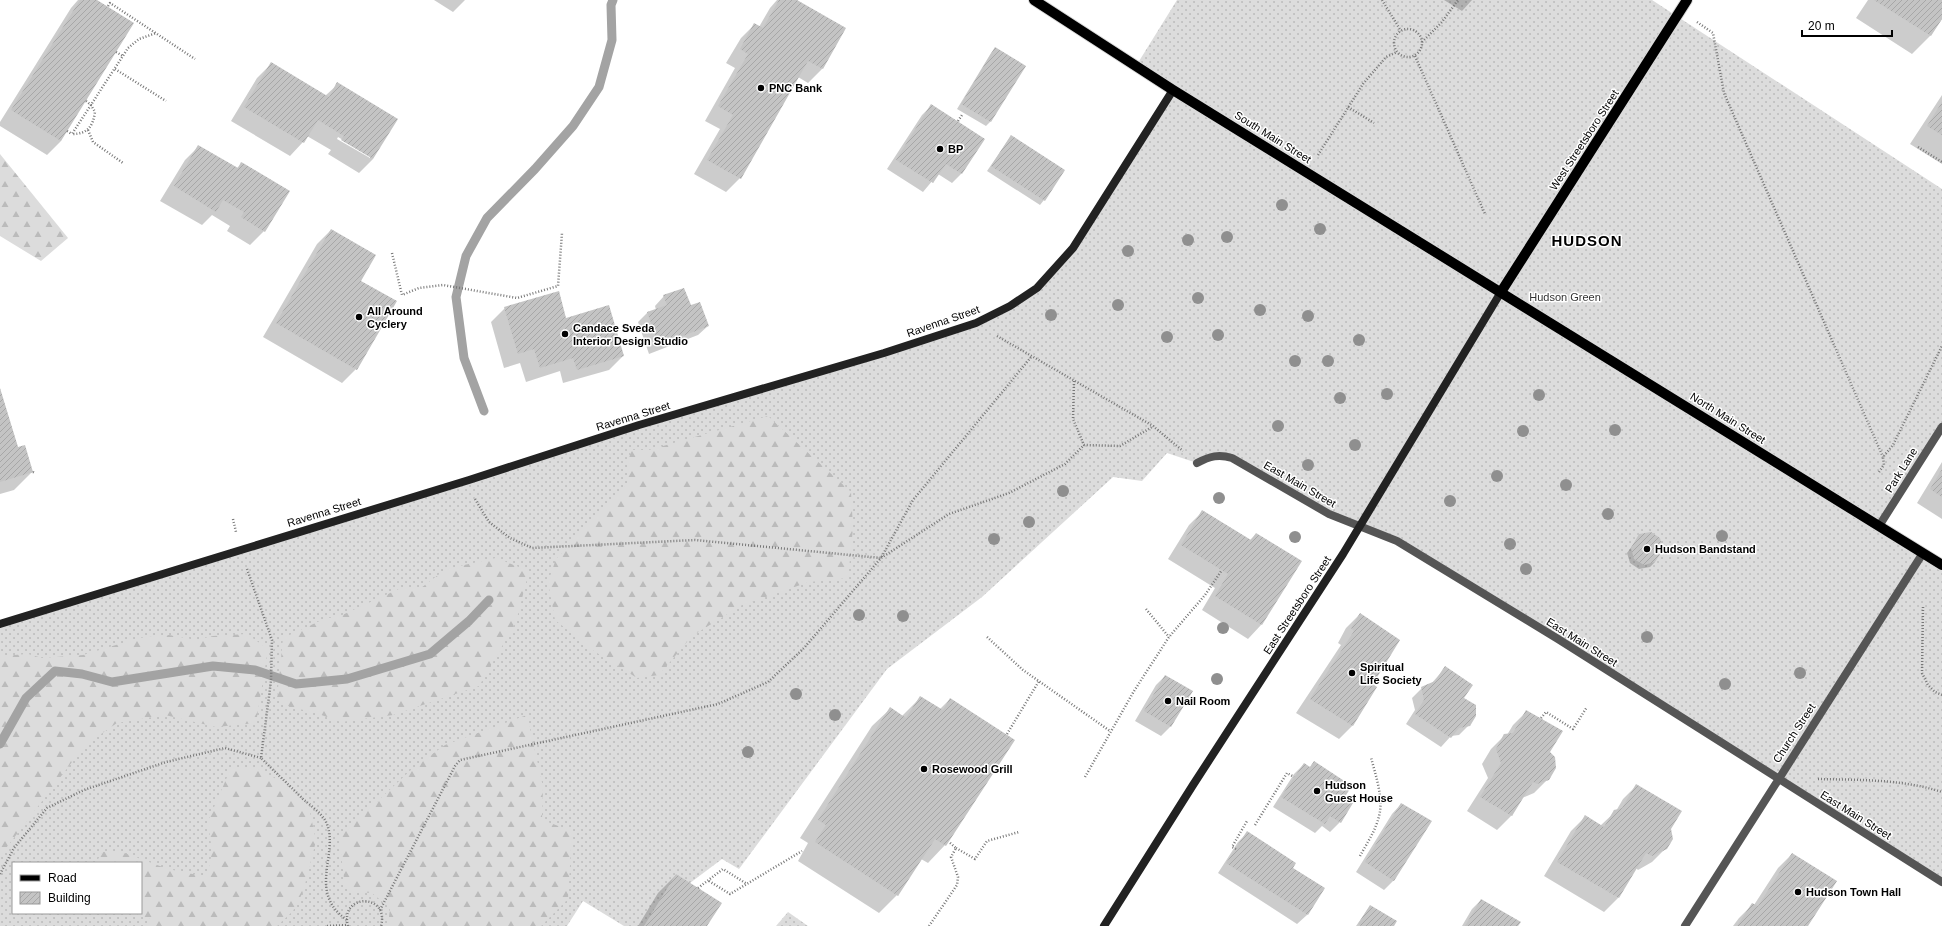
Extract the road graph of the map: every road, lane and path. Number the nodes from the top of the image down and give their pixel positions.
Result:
1 (1034, 0) edge
2 (1382, 0) edge
3 (1458, 0) edge
4 (1687, 0) edge
5 (108, 6) dead end
6 (1680, 10) junction
7 (1401, 30) junction
8 (156, 33) junction
9 (1422, 42) junction
10 (116, 52) dead end
11 (1397, 52) junction
12 (123, 56) junction
13 (1414, 56) junction
14 (195, 59) dead end
15 (115, 69) junction
16 (1173, 90) junction
17 (166, 101) dead end
18 (86, 102) dead end
19 (91, 105) junction
20 (1348, 107) junction
21 (962, 115) dead end
22 (958, 121) dead end
23 (1374, 123) dead end
24 (88, 130) junction
25 (67, 131) dead end
26 (72, 134) junction
27 (1918, 147) dead end
28 (123, 162) dead end
29 (1942, 162) edge
30 (1307, 172) junction
31 (1485, 214) dead end
32 (562, 233) dead end
33 (392, 253) dead end
34 (1500, 292) junction
35 (976, 323) junction
36 (1942, 346) edge
37 (1032, 356) junction
38 (1074, 381) junction
39 (1153, 426) junction
40 (1942, 427) edge
41 (1084, 445) junction
42 (1883, 457) junction
43 (1197, 463) joint
44 (1879, 472) dead end
45 (469, 480) junction
46 (233, 519) dead end
47 (1361, 526) junction
48 (1879, 526) junction
49 (241, 550) junction
50 (1923, 553) junction
51 (881, 558) junction
52 (1942, 565) edge
53 (1222, 570) dead end
54 (1923, 607) dead end
55 (1146, 609) dead end
56 (0, 624) edge
57 (987, 637) dead end
58 (1169, 637) junction
59 (1039, 682) junction
60 (1942, 695) edge
61 (1587, 707) dead end
62 (1541, 718) dead end
63 (1110, 731) junction
64 (1007, 734) dead end
65 (1371, 757) dead end
66 (261, 758) junction
67 (1085, 777) dead end
68 (1294, 777) dead end
69 (1817, 778) dead end
70 (1778, 779) junction
71 (1942, 792) edge
72 (1247, 821) dead end
73 (1254, 825) dead end
74 (1019, 832) dead end
75 (949, 842) dead end
76 (956, 848) junction
77 (1236, 849) dead end
78 (802, 851) dead end
79 (1360, 856) dead end
80 (0, 874) edge
81 (708, 881) junction
82 (1942, 882) edge
83 (747, 884) junction
84 (698, 888) dead end
85 (380, 910) junction
86 (347, 920) junction
87 (326, 926) edge
88 (348, 926) edge
89 (381, 926) edge
90 (929, 926) edge
91 (1104, 926) edge
92 (1685, 926) edge

1 - 16 main road, South Main Street
2 - 7 path
3 - 9 path
4 - 6 main road, West Streetsboro Street
5 - 8 path
6 - 34 main road, West Streetsboro Street
6 - 42 path
7 - 9 path
7 - 11 path
8 - 12 path
8 - 14 path
9 - 13 path
10 - 12 path
11 - 13 path
11 - 20 path
12 - 15 path
13 - 31 path
15 - 17 path
15 - 19 path
16 - 30 main road, South Main Street
16 - 35 street, Ravenna Street
18 - 19 path
19 - 24 path
19 - 26 path
20 - 23 path
20 - 30 path
21 - 22 path
24 - 26 path
24 - 28 path
25 - 26 path
27 - 29 path
30 - 34 main road, South Main Street
32 - 33 path
34 - 47 street, East Streetsboro Street
34 - 48 main road, North Main Street
35 - 37 path
35 - 45 street, Ravenna Street
36 - 42 path
37 - 38 path
37 - 51 path
38 - 39 path
38 - 41 path
39 - 41 path
39 - 43 path
40 - 48 street, Park Lane
41 - 51 path
42 - 44 path
43 - 47 street, East Main Street
45 - 49 street, Ravenna Street
45 - 51 path
46 - 49 path
47 - 70 street, East Main Street
47 - 91 street, East Streetsboro Street
48 - 50 main road, North Main Street
49 - 56 street, Ravenna Street
49 - 66 path
50 - 52 main road, North Main Street
50 - 70 street, Church Street
51 - 85 path
53 - 58 path
54 - 60 path
55 - 58 path
57 - 59 path
58 - 63 path
59 - 63 path
59 - 64 path
61 - 62 path
63 - 67 path
65 - 79 path
66 - 80 path
66 - 86 path
68 - 73 path
69 - 71 path
70 - 82 street, East Main Street
70 - 92 street, Church Street
72 - 77 path
74 - 76 path
75 - 76 path
76 - 90 path
78 - 83 path
81 - 83 path
81 - 83 path
81 - 84 path
85 - 86 path
85 - 89 path
86 - 88 path
87 - 88 path

